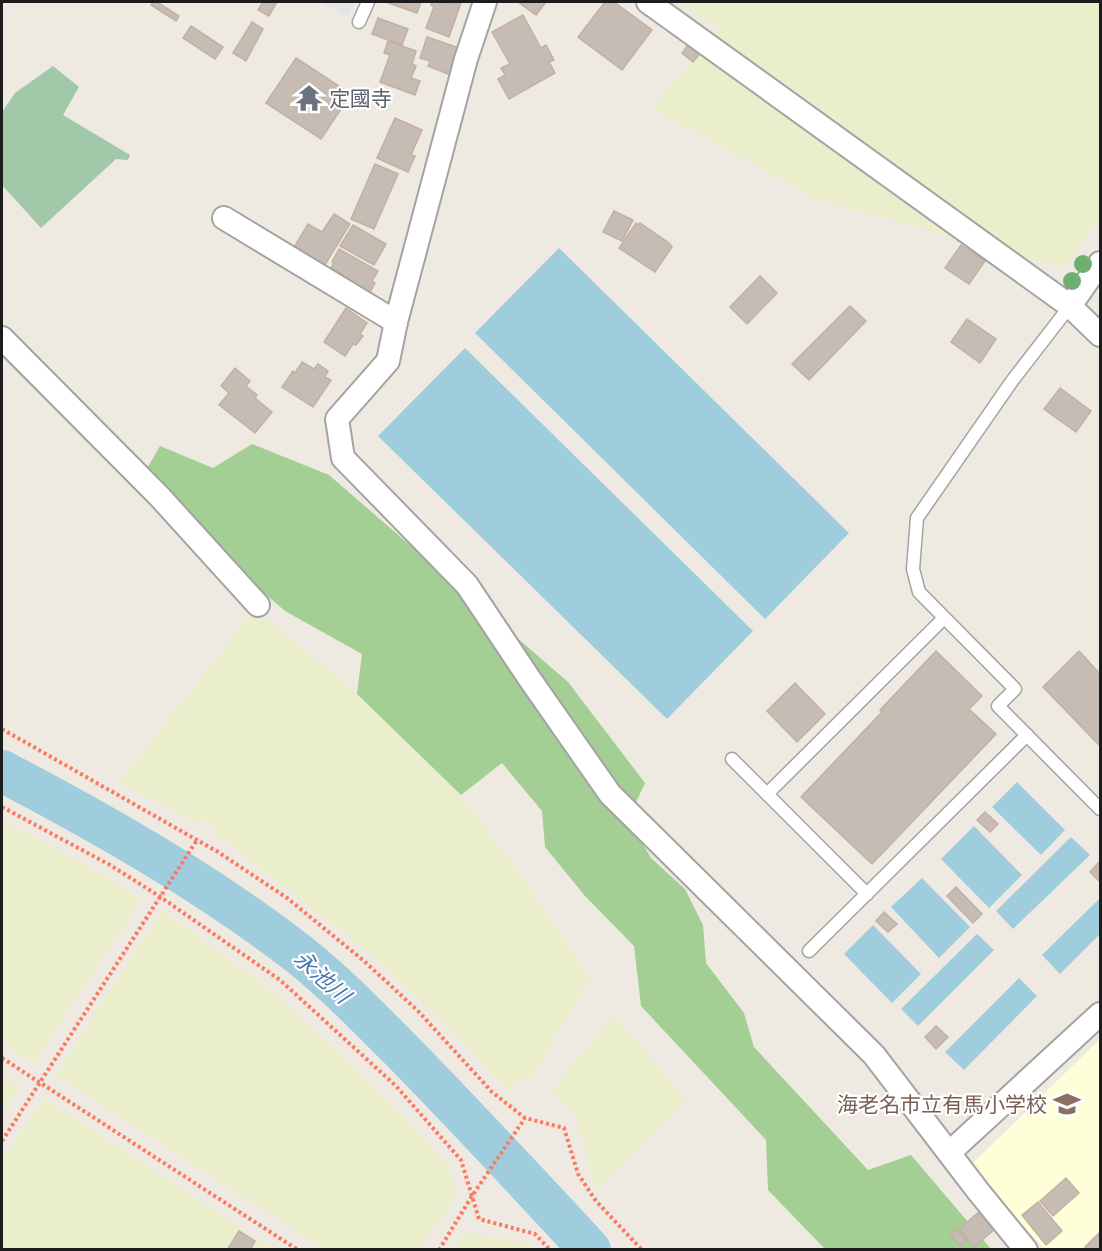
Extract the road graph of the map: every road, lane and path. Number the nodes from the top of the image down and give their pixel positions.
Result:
1 (368, 2) edge
2 (485, 2) edge
3 (648, 2) edge
4 (359, 22) dead end
5 (224, 218) dead end
6 (1101, 263) edge
7 (1070, 306) junction
8 (396, 322) junction
9 (1101, 335) edge
10 (2, 338) edge
11 (258, 605) dead end
12 (944, 618) junction
13 (2, 729) edge
14 (1027, 735) junction
15 (732, 759) dead end
16 (767, 794) junction
17 (2, 807) edge
18 (1101, 809) edge
19 (197, 840) junction
20 (867, 894) junction
21 (159, 896) junction
22 (809, 951) dead end
23 (1101, 1014) edge
24 (2, 1058) edge
25 (40, 1082) junction
26 (525, 1118) junction
27 (2, 1141) edge
28 (950, 1152) junction
29 (472, 1196) junction
30 (298, 1250) edge
31 (439, 1250) edge
32 (550, 1250) edge
33 (642, 1250) edge
34 (1026, 1250) edge

1 - 4 lane
2 - 8 street
3 - 7 street
5 - 8 street
6 - 7 street
7 - 9 street
7 - 12 lane
8 - 28 street
10 - 11 street
12 - 14 lane
12 - 16 lane
13 - 19 path
14 - 18 lane
14 - 20 lane
15 - 16 lane
16 - 20 lane
17 - 21 path
19 - 21 path
19 - 26 path
20 - 22 lane
21 - 25 path
21 - 29 path
23 - 28 street
24 - 25 path
25 - 27 path
25 - 30 path
26 - 29 path
26 - 33 path
28 - 34 street
29 - 31 path
29 - 32 path

